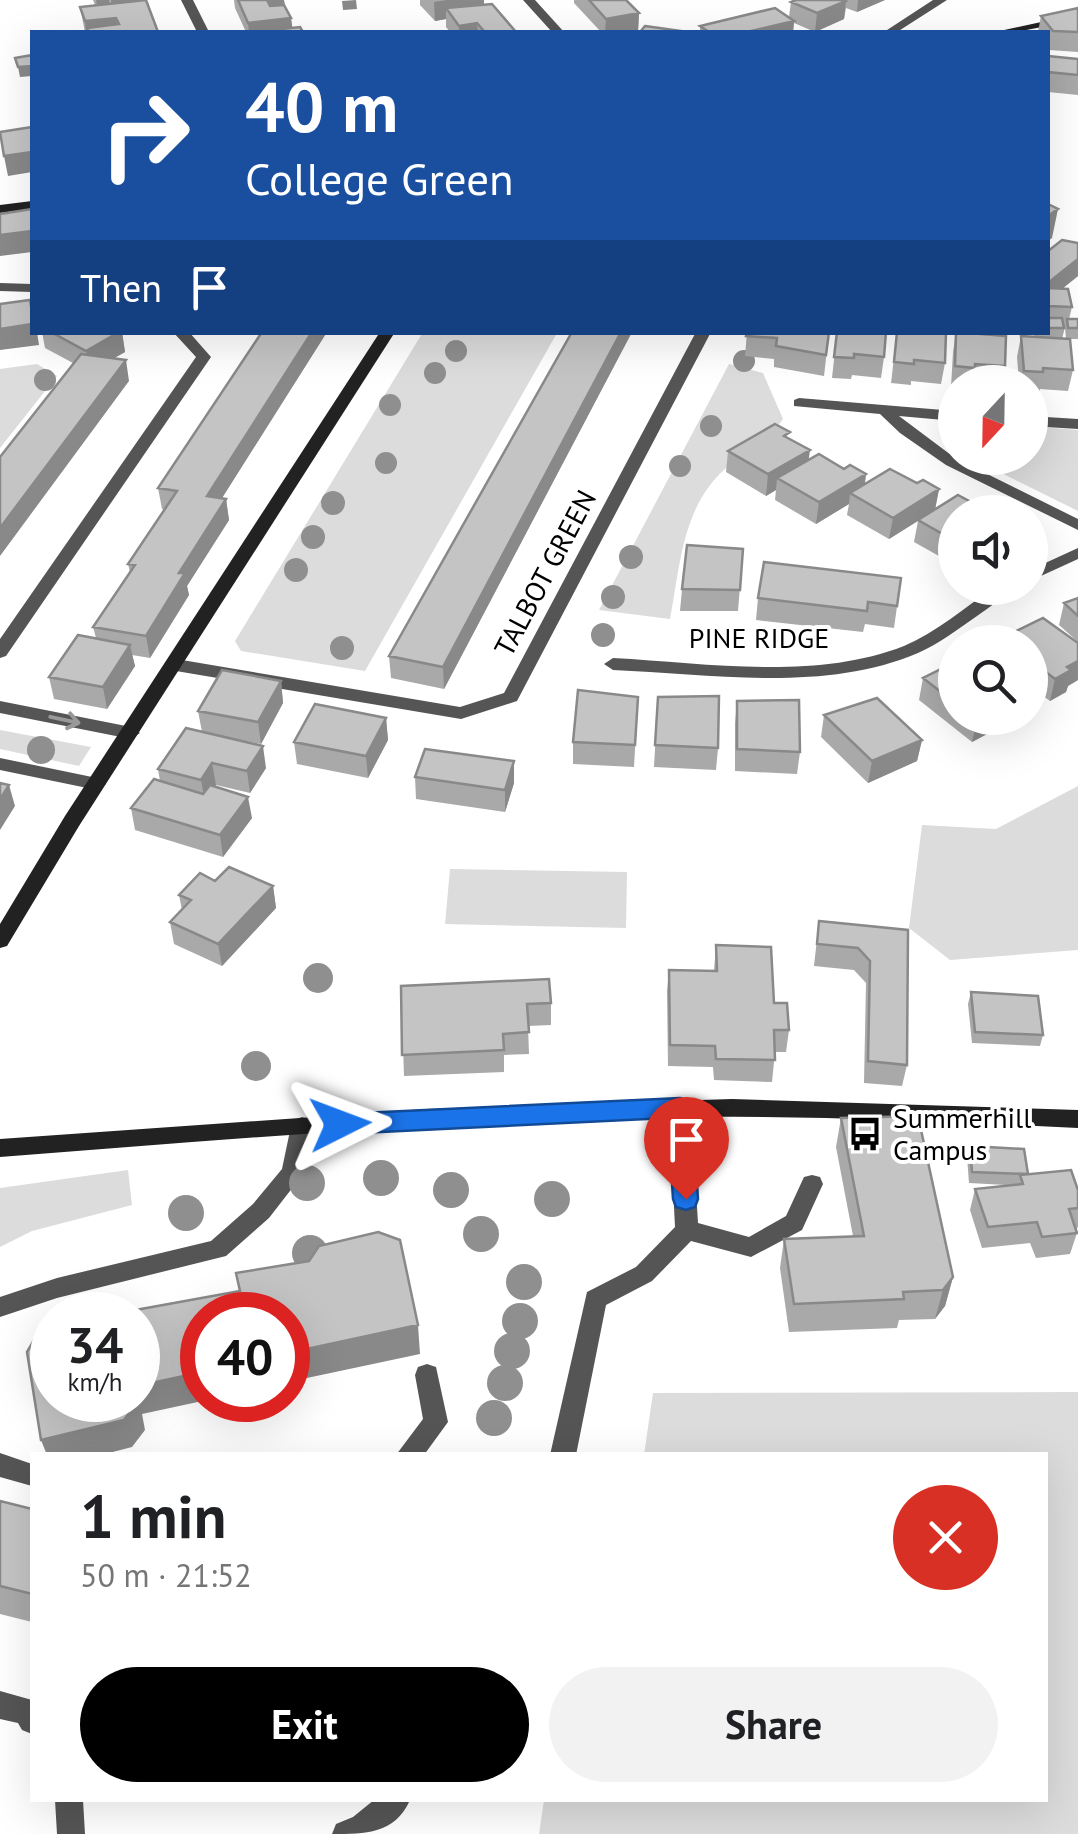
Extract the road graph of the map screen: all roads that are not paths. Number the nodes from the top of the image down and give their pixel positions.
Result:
1 (188, 0) edge
2 (528, 0) edge
3 (941, 0) edge
4 (1078, 17) edge
5 (201, 30) edge
6 (556, 30) edge
7 (893, 30) edge
8 (1011, 30) edge
9 (30, 205) edge
10 (0, 209) edge
11 (0, 287) edge
12 (30, 288) edge
13 (183, 335) edge
14 (386, 335) edge
15 (702, 335) edge
16 (798, 402) dead end
17 (886, 412) junction
18 (938, 415) edge
19 (1048, 422) edge
20 (1078, 424) edge
21 (1078, 525) edge
22 (1078, 554) edge
23 (1048, 568) edge
24 (979, 605) edge
25 (0, 652) edge
26 (176, 664) junction
27 (613, 664) dead end
28 (0, 707) edge
29 (130, 733) junction
30 (0, 764) edge
31 (97, 784) junction
32 (0, 940) edge
33 (680, 1108) junction
34 (1078, 1119) edge
35 (302, 1126) junction
36 (0, 1148) edge
37 (812, 1184) dead end
38 (688, 1230) junction
39 (0, 1307) edge
40 (427, 1375) dead end
41 (411, 1452) edge
42 (564, 1452) edge
43 (0, 1465) edge
44 (30, 1474) edge
45 (0, 1704) edge
46 (30, 1716) edge
47 (69, 1802) edge
48 (394, 1802) edge
49 (72, 1834) edge
50 (346, 1834) edge

1 - 5 street
2 - 6 street
3 - 7 street
4 - 8 street
9 - 10 street
11 - 12 street
13 - 25 street
14 - 26 street
15 - 26 street, TALBOT GREEN
16 - 17 street
17 - 18 street
17 - 21 street
19 - 20 street
22 - 23 street
24 - 27 street, PINE RIDGE
26 - 29 street
28 -> 29 street
29 - 31 street
30 - 31 street
31 - 32 street
33 - 34 street
33 - 35 street
33 - 38 street
35 - 36 street
35 - 39 street
37 - 38 street
38 - 42 street
40 - 41 street
43 - 44 street
45 - 46 street
47 - 49 street
48 - 50 street

